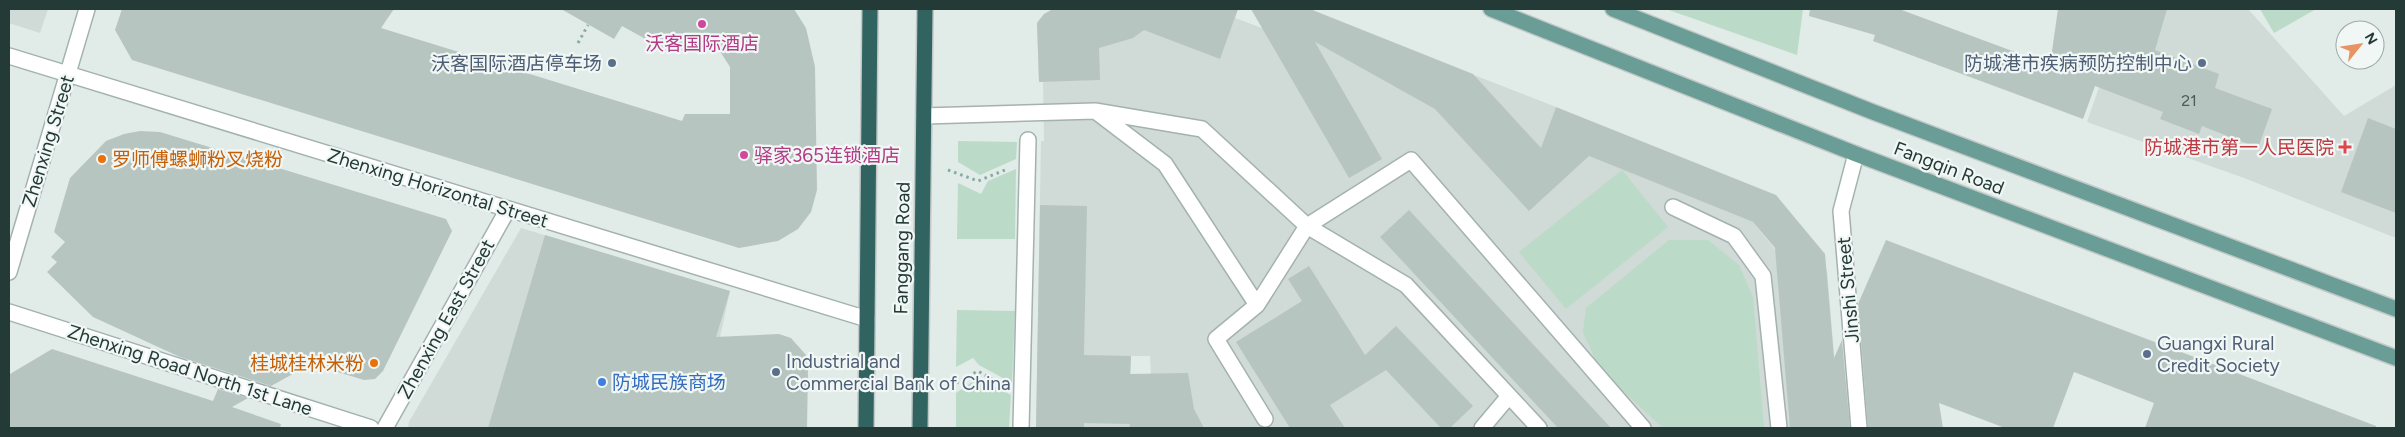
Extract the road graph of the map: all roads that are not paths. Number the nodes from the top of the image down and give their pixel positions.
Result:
1 (87, 9) edge
2 (870, 9) edge
3 (925, 9) edge
4 (1491, 9) edge
5 (1613, 9) edge
6 (9, 56) edge
7 (68, 74) junction
8 (1094, 111) junction
9 (924, 116) junction
10 (1028, 140) dead end
11 (1856, 154) junction
12 (1673, 207) dead end
13 (508, 209) junction
14 (1307, 226) junction
15 (9, 272) edge
16 (1257, 305) junction
17 (2396, 309) edge
18 (9, 312) edge
19 (867, 319) junction
20 (2396, 358) edge
21 (1509, 396) junction
22 (1265, 419) dead end
23 (371, 428) edge
24 (384, 428) edge
25 (866, 428) edge
26 (920, 428) edge
27 (1021, 428) edge
28 (1482, 428) edge
29 (1539, 428) edge
30 (1643, 428) edge
31 (1779, 428) edge
32 (1859, 428) edge

1 - 7 street, Zhenxing Street
2 - 19 highway, Fanggang Road
3 - 9 highway, Fanggang Road
4 - 11 main road, Fangqin Road
5 - 17 main road, Fangqin Road
6 - 7 street, Zhenxing Horizontal Street
7 - 13 street, Zhenxing Horizontal Street
7 - 15 street, Zhenxing Street
8 - 9 street
8 - 14 street
8 - 16 street
9 - 26 highway, Fanggang Road
10 - 27 street
11 - 20 main road, Fangqin Road
11 - 32 street, Jinshi Street
12 - 31 street
13 - 19 street, Zhenxing Horizontal Street
13 - 24 street, Zhenxing East Street
14 - 16 street
14 - 21 street
14 - 30 street
16 - 22 street
18 - 23 street, Zhenxing Road North 1st Lane
19 - 25 highway, Fanggang Road
21 - 28 street
21 - 29 street

